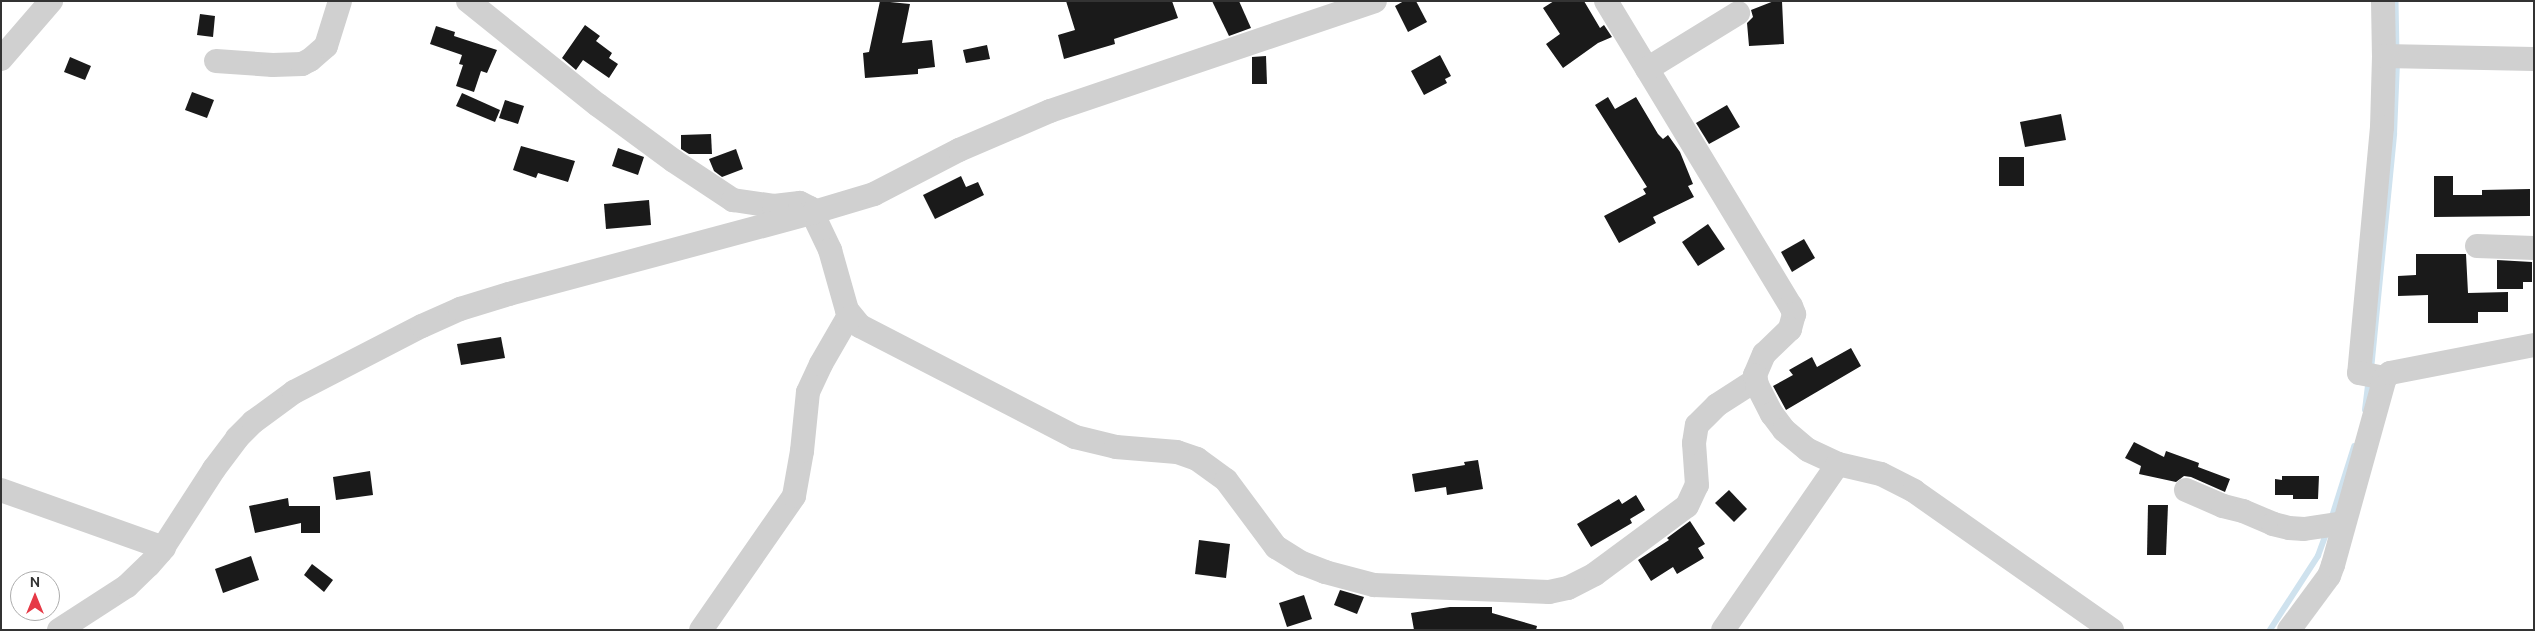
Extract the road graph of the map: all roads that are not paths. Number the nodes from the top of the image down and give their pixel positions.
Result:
1 (51, 1) edge
2 (340, 1) edge
3 (468, 1) edge
4 (1375, 1) edge
5 (1606, 1) edge
6 (2383, 1) edge
7 (1738, 13) dead end
8 (2384, 56) junction
9 (2534, 59) edge
10 (1, 60) edge
11 (216, 61) dead end
12 (1647, 69) junction
13 (814, 212) junction
14 (2477, 246) dead end
15 (2534, 248) edge
16 (851, 317) junction
17 (2534, 344) edge
18 (2385, 378) junction
19 (1756, 380) junction
20 (1838, 464) junction
21 (1, 490) edge
22 (2186, 490) dead end
23 (2344, 523) junction
24 (164, 548) junction
25 (59, 630) edge
26 (700, 630) edge
27 (1723, 630) edge
28 (2112, 630) edge
29 (2289, 630) edge

1 - 10 street
2 - 11 street
3 - 13 street
4 - 13 street
5 - 12 street
6 - 8 street
7 - 12 street
8 - 9 street
8 - 18 street
12 - 19 street
13 - 16 street
13 - 24 street
14 - 15 street
16 - 19 street
16 - 26 street
17 - 18 street
18 - 23 street
19 - 20 street
20 - 27 street
20 - 28 street
21 - 24 street
22 - 23 street
23 - 29 street
24 - 25 street

